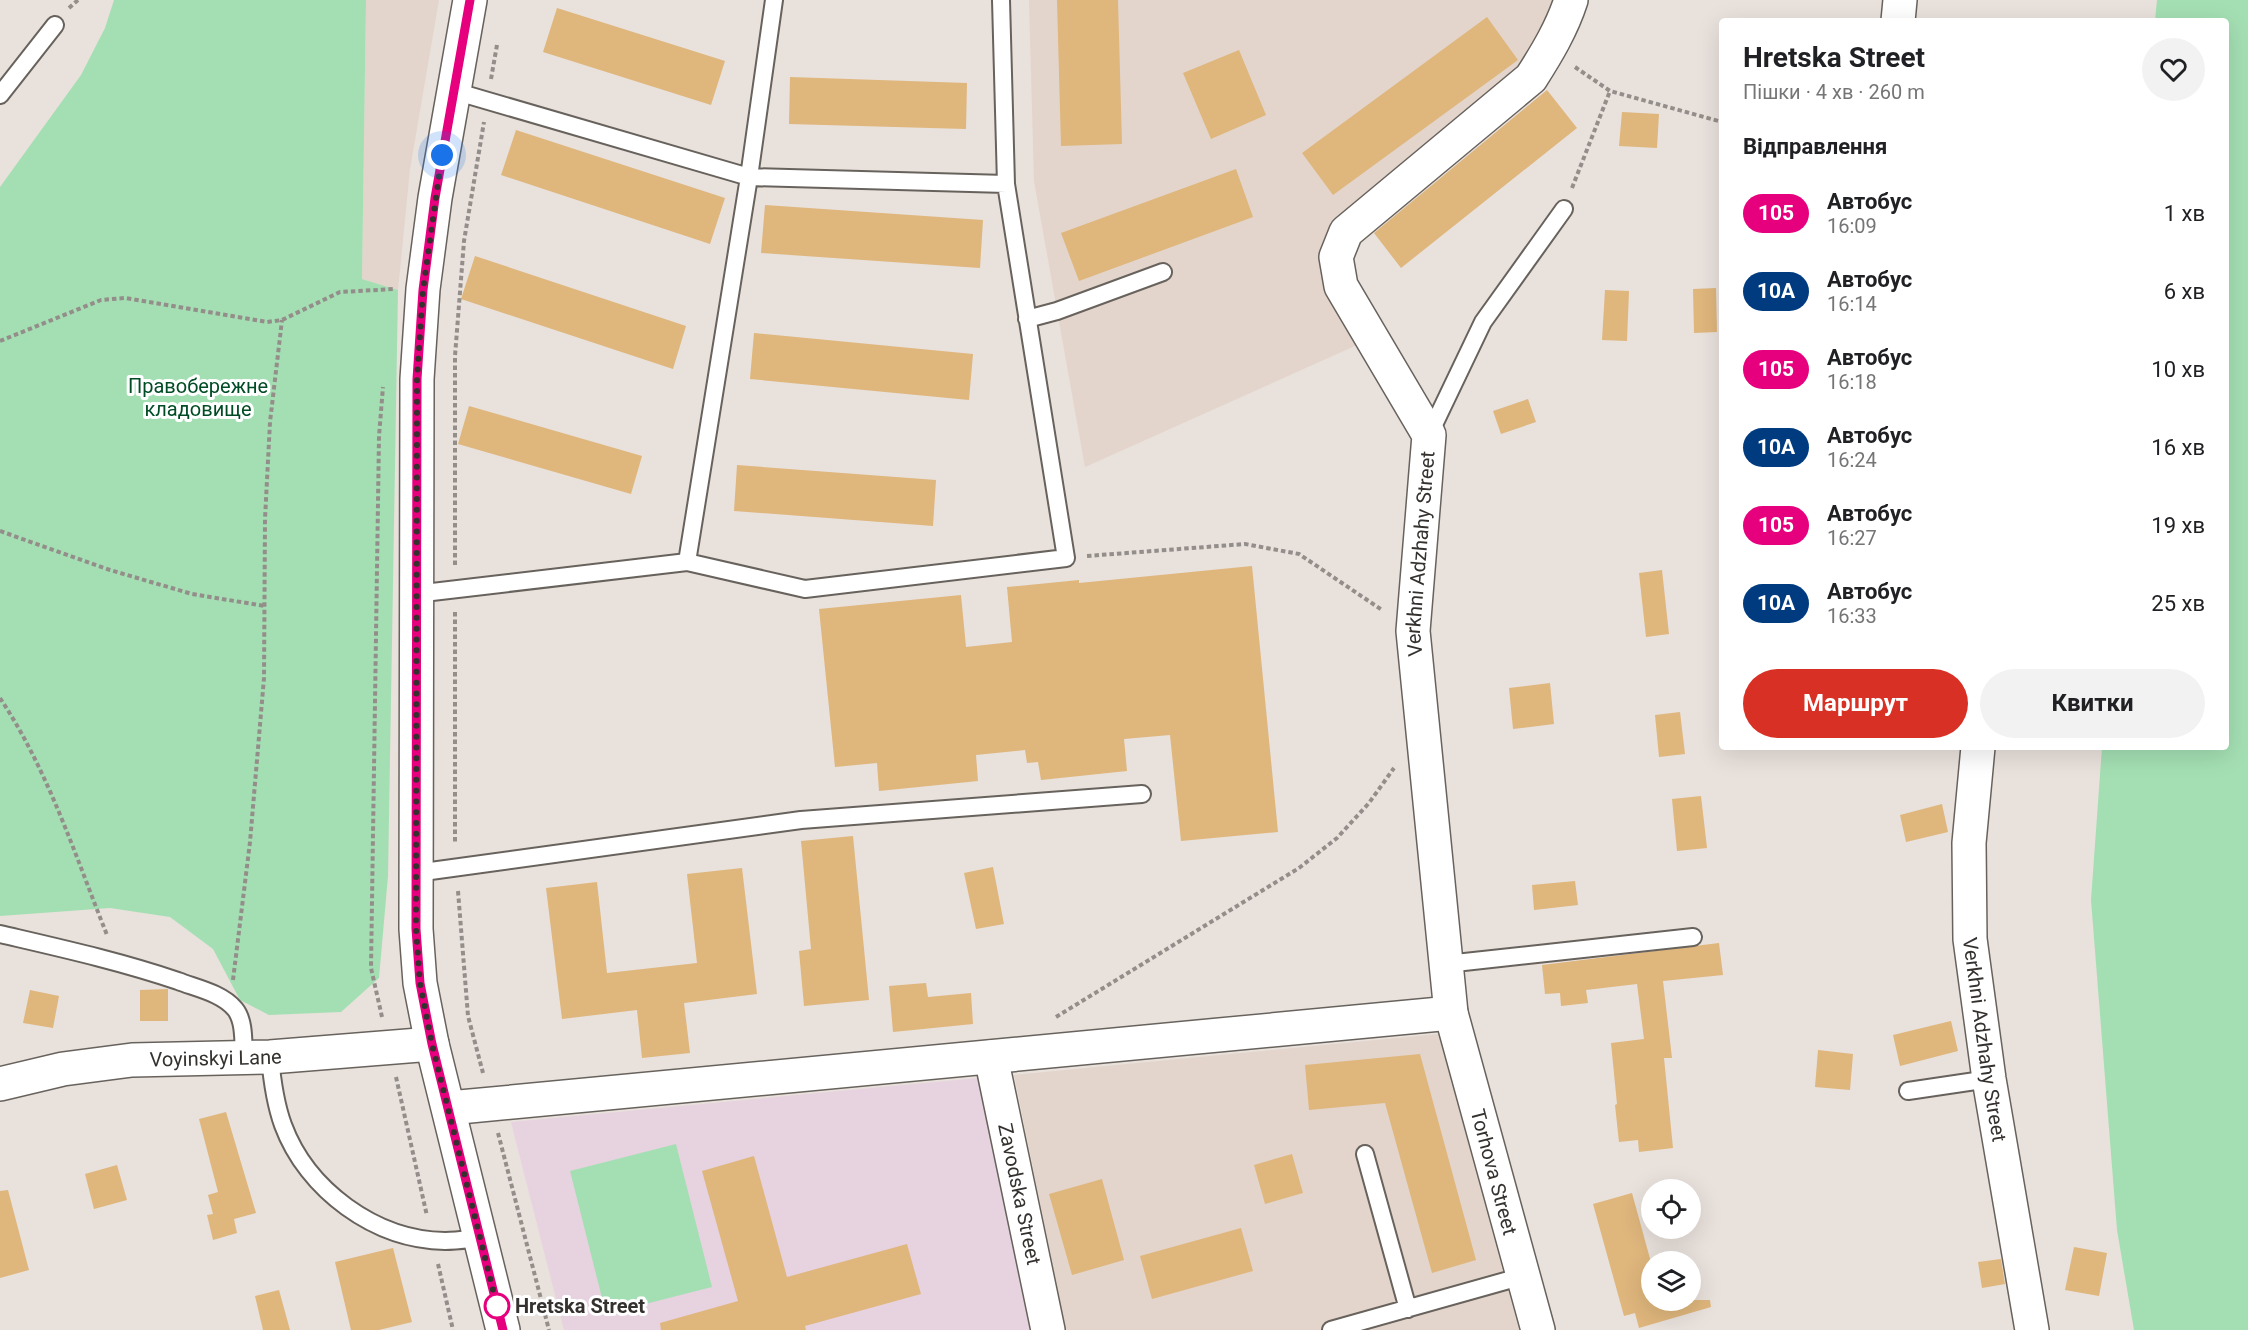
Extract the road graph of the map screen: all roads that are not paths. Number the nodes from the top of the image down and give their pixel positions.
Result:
1 (470, 0) edge
2 (774, 0) edge
3 (1001, 0) edge
4 (1571, 0) edge
5 (1900, 0) edge
6 (1898, 18) edge
7 (55, 25) dead end
8 (454, 91) junction
9 (0, 95) edge
10 (750, 177) junction
11 (1006, 184) junction
12 (1564, 209) road end
13 (1163, 272) dead end
14 (1028, 319) junction
15 (1429, 435) junction
16 (687, 562) junction
17 (416, 594) junction
18 (1978, 750) edge
19 (1142, 794) dead end
20 (416, 873) junction
21 (0, 934) edge
22 (1693, 938) dead end
23 (1446, 964) junction
24 (1450, 1013) junction
25 (432, 1044) junction
26 (991, 1057) junction
27 (257, 1058) junction
28 (1989, 1078) junction
29 (0, 1084) edge
30 (1908, 1091) dead end
31 (448, 1108) junction
32 (1365, 1154) dead end
33 (482, 1238) junction
34 (1523, 1276) junction
35 (1408, 1309) junction
36 (503, 1330) edge
37 (1048, 1330) edge
38 (1331, 1330) edge
39 (1538, 1330) edge
40 (2032, 1330) edge

1 - 8 street
2 - 10 lane
3 - 11 lane
4 - 15 street, Verkhni Adzhahy Street
5 - 6 street
7 - 9 lane
8 - 10 lane
8 - 17 street
10 - 11 lane
10 - 16 lane
11 - 14 lane
12 - 15 lane
13 - 14 lane
14 - 16 lane
15 - 23 street, Verkhni Adzhahy Street
16 - 17 lane
17 - 20 street
18 - 28 street, Verkhni Adzhahy Street
19 - 20 lane
20 - 25 street
21 - 27 lane
22 - 23 lane
23 - 24 street, Verkhni Adzhahy Street
24 - 26 street
24 - 34 street, Torhova Street
25 - 27 street, Voyinskyi Lane
25 - 31 street
26 - 31 street
26 - 37 street, Zavodska Street
27 - 29 street, Voyinskyi Lane
27 - 33 lane
28 - 30 lane
28 - 40 street, Verkhni Adzhahy Street
31 - 33 street
32 - 35 lane
33 - 36 street
34 - 35 lane
34 - 39 street, Torhova Street
35 - 38 lane

